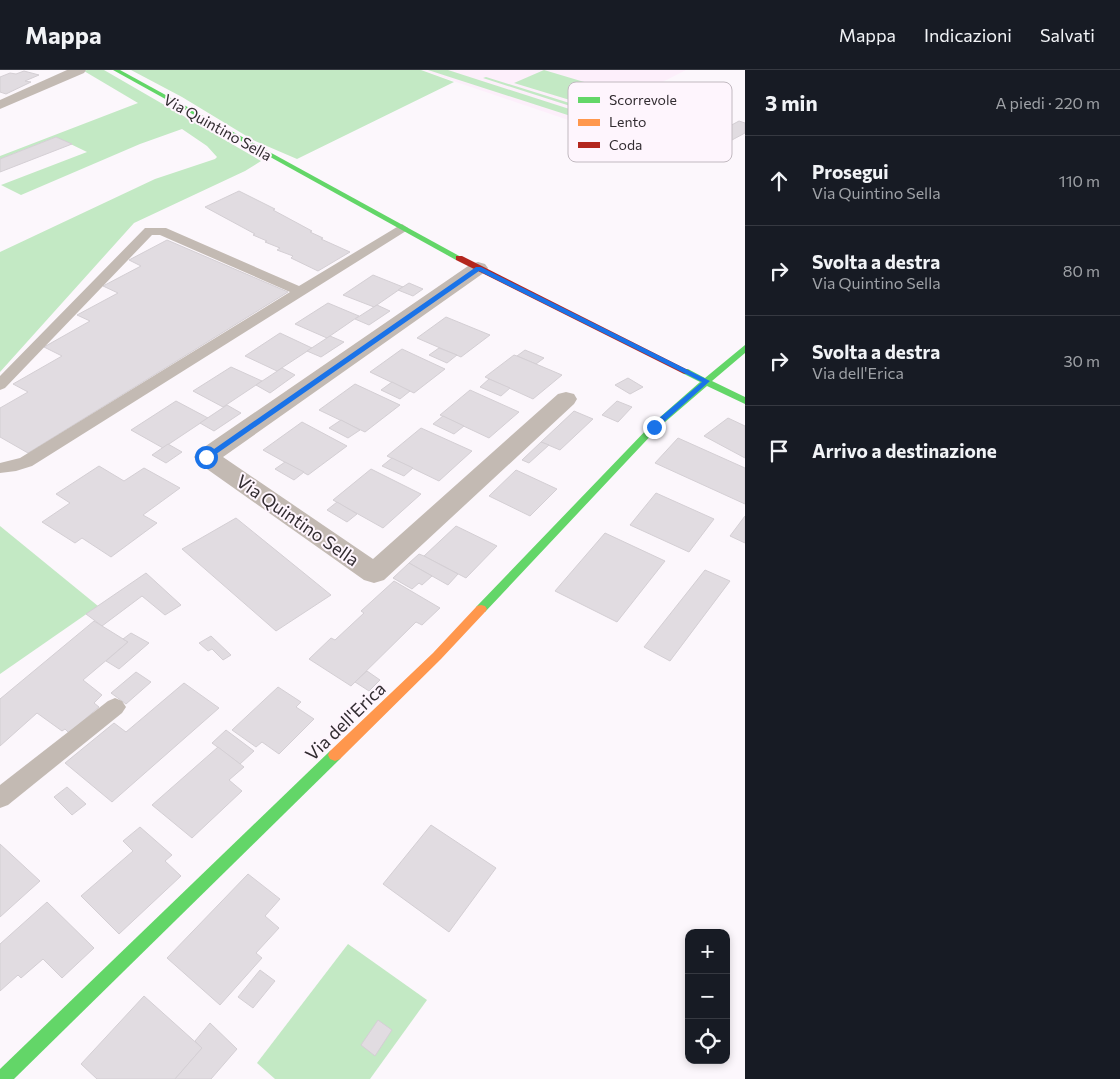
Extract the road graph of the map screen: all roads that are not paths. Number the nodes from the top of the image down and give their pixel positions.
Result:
1 (79, 70) edge
2 (116, 70) edge
3 (0, 105) edge
4 (402, 228) junction
5 (478, 268) junction
6 (300, 291) junction
7 (745, 348) edge
8 (706, 381) junction
9 (0, 384) edge
10 (566, 399) dead end
11 (745, 401) edge
12 (0, 468) edge
13 (115, 707) dead end
14 (0, 798) edge
15 (2, 1079) edge

1 - 3 street
2 - 4 street, Via Quintino Sella
4 - 5 street, Via Quintino Sella
4 - 6 lane
5 - 8 street, Via Quintino Sella
5 - 10 street, Via Quintino Sella
6 - 9 lane
6 - 12 lane
7 - 8 street, Via dell'Erica
8 - 11 street, Via Quintino Sella
8 - 15 street, Via dell'Erica
13 - 14 lane

